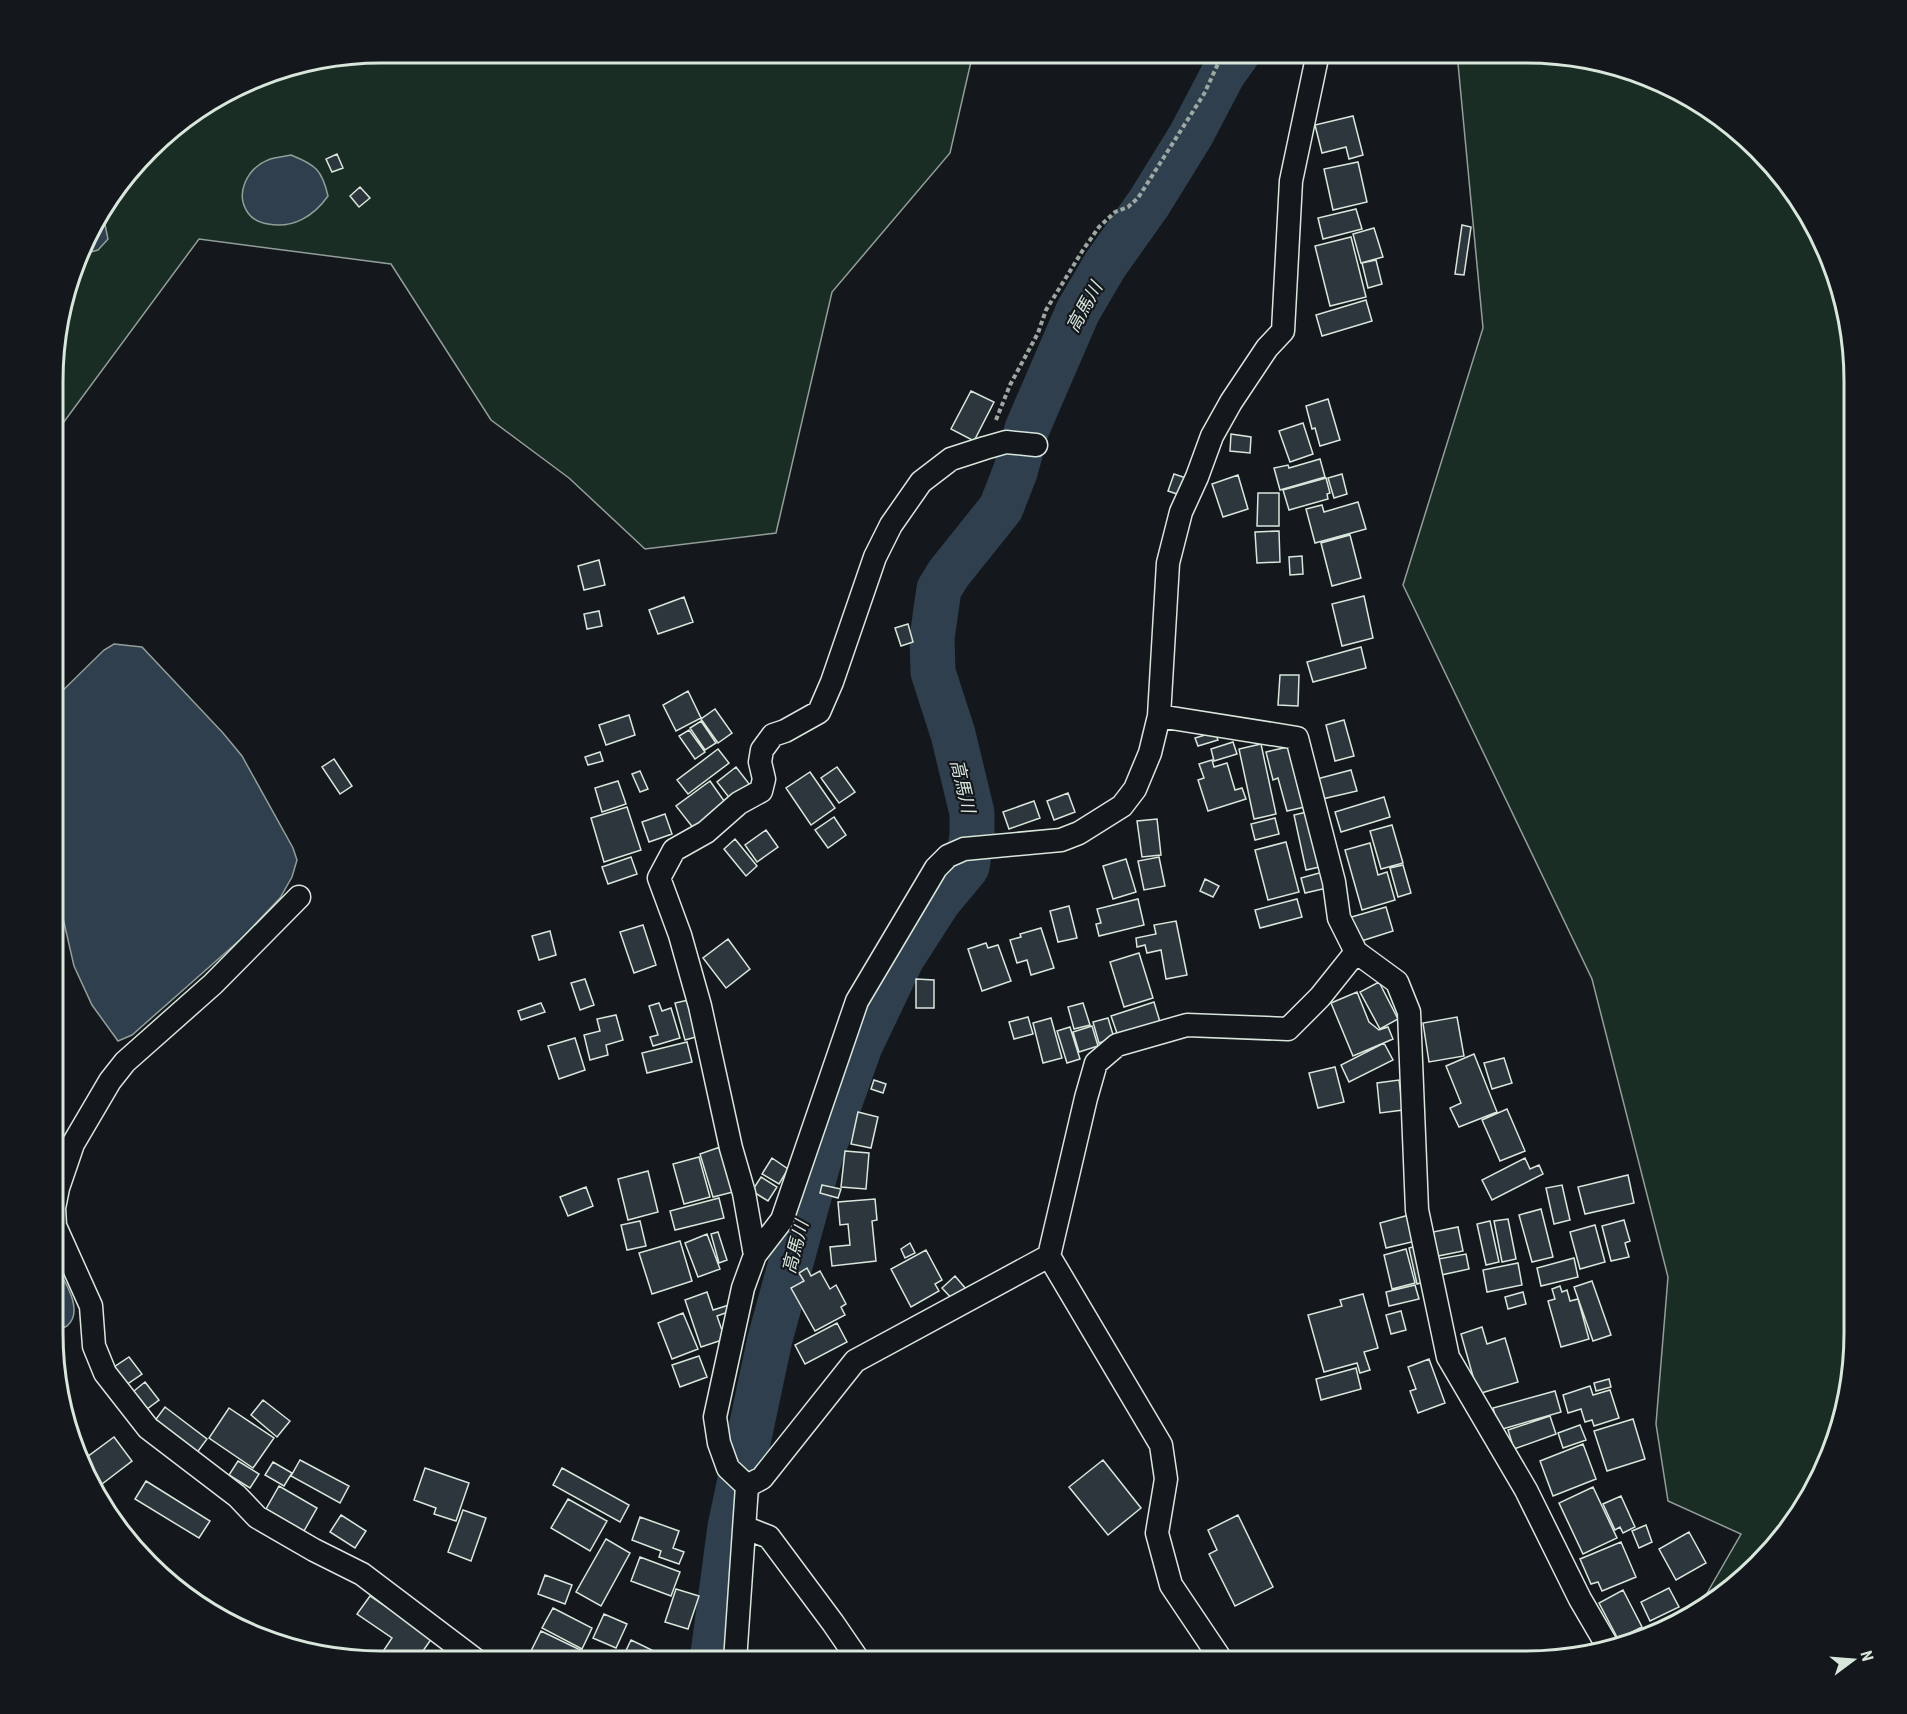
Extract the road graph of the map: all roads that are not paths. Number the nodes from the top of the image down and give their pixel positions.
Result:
1 (1316, 63) edge
2 (1035, 445) dead end
3 (1159, 716) junction
4 (299, 897) dead end
5 (1356, 951) junction
6 (63, 1173) edge
7 (63, 1244) edge
8 (755, 1256) junction
9 (1049, 1256) junction
10 (747, 1486) junction
11 (746, 1528) junction
12 (1605, 1641) edge
13 (464, 1651) edge
14 (736, 1651) edge
15 (852, 1651) edge
16 (1215, 1651) edge

1 - 3 street
2 - 8 street
3 - 5 street
3 - 8 street
4 - 6 street
5 - 9 street
5 - 12 street
7 - 13 street
8 - 10 street
9 - 10 street
9 - 16 street
10 - 11 street
11 - 14 street
11 - 15 street

